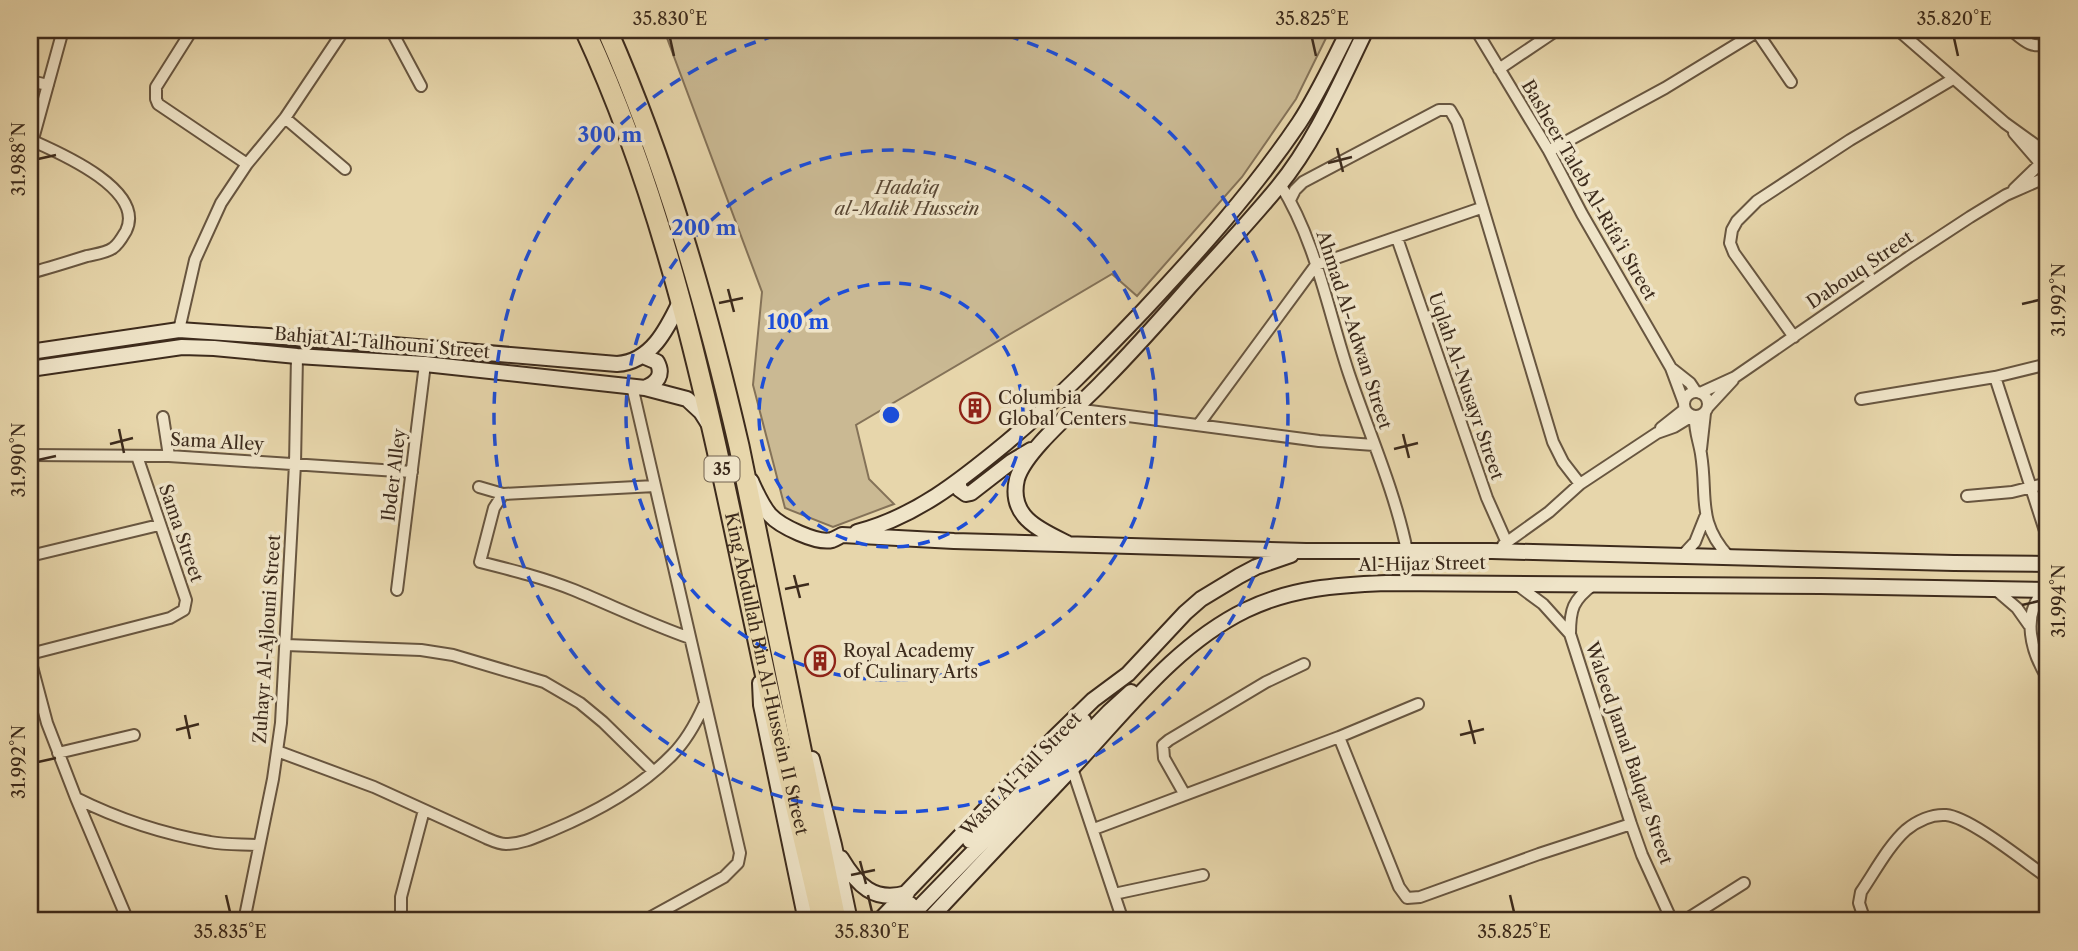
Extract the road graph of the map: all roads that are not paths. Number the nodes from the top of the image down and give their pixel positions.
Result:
1 (63, 30) edge
2 (192, 30) edge
3 (344, 30) edge
4 (391, 30) edge
5 (584, 30) edge
6 (607, 30) edge
7 (1349, 30) edge
8 (1366, 30) edge
9 (1476, 30) edge
10 (1558, 30) edge
11 (1898, 30) edge
12 (2011, 30) edge
13 (1758, 31) edge
14 (2048, 43) edge
15 (1499, 69) junction
16 (1953, 79) junction
17 (30, 81) edge
18 (1791, 82) dead end
19 (48, 85) junction
20 (422, 86) dead end
21 (285, 118) junction
22 (31, 146) edge
23 (1549, 151) junction
24 (2044, 159) edge
25 (247, 163) junction
26 (345, 169) dead end
27 (2048, 177) edge
28 (1280, 184) junction
29 (2006, 195) junction
30 (1290, 200) junction
31 (1481, 208) junction
32 (1397, 237) junction
33 (1316, 265) junction
34 (30, 273) edge
35 (680, 302) junction
36 (179, 330) junction
37 (1794, 337) junction
38 (30, 352) edge
39 (297, 356) junction
40 (643, 356) junction
41 (425, 364) junction
42 (2048, 364) edge
43 (1091, 365) junction
44 (1671, 368) junction
45 (30, 369) edge
46 (1735, 377) junction
47 (1995, 377) junction
48 (1106, 379) junction
49 (639, 387) junction
50 (1698, 393) junction
51 (1861, 399) dead end
52 (1075, 410) junction
53 (1695, 410) junction
54 (163, 417) dead end
55 (1199, 424) junction
56 (715, 433) junction
57 (1374, 445) junction
58 (739, 446) junction
59 (1036, 447) junction
60 (30, 455) edge
61 (137, 456) junction
62 (169, 456) junction
63 (295, 464) junction
64 (412, 472) junction
65 (959, 480) junction
66 (2048, 483) edge
67 (1580, 484) junction
68 (656, 486) junction
69 (480, 487) dead end
70 (2032, 488) junction
71 (503, 494) junction
72 (1967, 496) dead end
73 (1705, 517) junction
74 (159, 525) junction
75 (842, 535) junction
76 (2048, 540) edge
77 (1507, 543) junction
78 (1071, 545) junction
79 (1306, 551) junction
80 (1407, 551) junction
81 (1492, 551) junction
82 (30, 556) edge
83 (1682, 556) junction
84 (1729, 557) junction
85 (2048, 564) edge
86 (1514, 582) junction
87 (1596, 583) junction
88 (397, 590) dead end
89 (1996, 590) junction
90 (2046, 590) edge
91 (2029, 625) junction
92 (1570, 634) junction
93 (690, 638) junction
94 (769, 644) junction
95 (286, 645) junction
96 (30, 654) edge
97 (1304, 664) dead end
98 (30, 666) edge
99 (1128, 674) junction
100 (2048, 679) edge
101 (1418, 704) dead end
102 (705, 705) junction
103 (134, 735) dead end
104 (1339, 737) junction
105 (278, 751) junction
106 (58, 753) junction
107 (1068, 755) junction
108 (653, 771) junction
109 (1185, 795) junction
110 (76, 798) junction
111 (425, 810) junction
112 (1630, 824) junction
113 (1094, 829) junction
114 (258, 845) junction
115 (834, 845) junction
116 (1203, 875) dead end
117 (2048, 877) edge
118 (1744, 883) dead end
119 (907, 893) junction
120 (1114, 894) junction
121 (827, 919) edge
122 (649, 920) edge
123 (128, 921) edge
124 (244, 921) edge
125 (401, 921) edge
126 (879, 921) edge
127 (893, 921) edge
128 (906, 921) edge
129 (928, 921) edge
130 (1123, 921) edge
131 (1672, 921) edge
132 (1684, 921) edge
133 (1865, 921) edge

1 - 19 street
2 - 25 street
3 - 21 street
4 - 20 street
5 - 35 highway, King Abdullah Bin Al-Hussein II Street / 35
6 - 58 highway, King Abdullah Bin Al-Hussein II Street / 35
7 - 43 street
8 - 28 street
9 - 15 street, Basheer Taleb Al-Rifa'i Street
10 - 15 street
11 - 16 street
12 - 14 street
13 - 18 street
13 - 23 street
15 - 23 street, Basheer Taleb Al-Rifa'i Street
16 - 24 street
16 - 37 street
17 - 19 street
19 - 22 street
21 - 25 street
21 - 26 street
22 - 34 street
23 - 44 street, Basheer Taleb Al-Rifa'i Street
24 - 27 street
24 - 29 street, Dabouq Street
25 - 36 street
27 - 29 street, Dabouq Street
28 - 30 street, Ahmad Al-Adwan Street
28 - 48 street
29 - 37 street, Dabouq Street
30 - 31 street
30 - 33 street, Ahmad Al-Adwan Street
31 - 32 street
31 - 67 street
32 - 33 street
32 - 77 street, Uqlah Al-Nusayr Street
33 - 55 street
33 - 57 street, Ahmad Al-Adwan Street
35 - 40 street
35 - 56 highway, King Abdullah Bin Al-Hussein II Street / 35
36 - 38 street, Bahjat Al-Talhouni Street
36 - 40 street, Bahjat Al-Talhouni Street
37 - 46 street, Dabouq Street
39 - 41 street, Bahjat Al-Talhouni Street
39 - 45 street, Bahjat Al-Talhouni Street
39 - 63 street, Zuhayr Al-Ajlouni Street
40 - 49 street
41 - 49 street, Bahjat Al-Talhouni Street
41 - 64 street, Ibder Alley
42 - 47 street
43 - 48 street
43 - 65 street
44 - 50 street, Basheer Taleb Al-Rifa'i Street
44 - 53 street, Basheer Taleb Al-Rifa'i Street
46 - 50 street, Dabouq Street
46 - 53 street, Dabouq Street
47 - 51 street
47 - 70 street
48 - 52 street
49 - 56 street, Bahjat Al-Talhouni Street
49 - 68 street
50 - 53 street, Dabouq Street
50 - 53 street, Basheer Taleb Al-Rifa'i Street
52 - 55 street
52 - 59 street
53 - 67 street
53 - 73 street, Basheer Taleb Al-Rifa'i Street
54 - 62 street
55 - 57 street
56 - 94 highway, King Abdullah Bin Al-Hussein II Street / 35
57 - 80 street, Ahmad Al-Adwan Street
58 - 75 street, Al-Hijaz Street
58 - 94 highway, King Abdullah Bin Al-Hussein II Street / 35
59 - 65 street
59 - 78 street
60 - 61 street
61 - 62 street, Sama Alley
61 - 74 street, Sama Street
62 - 63 street, Sama Alley
63 - 64 street, Sama Alley
63 - 95 street, Zuhayr Al-Ajlouni Street
64 - 88 street, Ibder Alley
65 - 75 street
66 - 70 street
67 - 77 street
68 - 71 street
68 - 93 street
69 - 71 street
70 - 72 street
70 - 76 street
71 - 93 street
73 - 83 street
73 - 84 street, Basheer Taleb Al-Rifa'i Street
74 - 82 street
74 - 96 street, Sama Street
75 - 78 street, Al-Hijaz Street
77 - 81 street
78 - 79 street, Al-Hijaz Street
79 - 80 street, Al-Hijaz Street
79 - 99 street, Al-Hijaz Street
80 - 81 street, Al-Hijaz Street
81 - 83 street, Al-Hijaz Street
83 - 84 street, Al-Hijaz Street
84 - 85 street, Al-Hijaz Street
86 - 87 street, Al-Hijaz Street
86 - 92 street, Waleed Jamal Balqaz Street
86 - 107 street, Al-Hijaz Street
87 - 89 street, Al-Hijaz Street
87 - 92 street, Waleed Jamal Balqaz Street
89 - 90 street, Al-Hijaz Street
89 - 91 street
90 - 91 street
91 - 100 street
92 - 112 street, Waleed Jamal Balqaz Street
93 - 102 street
94 - 115 street
94 - 121 highway, King Abdullah Bin Al-Hussein II Street / 35
94 - 121 street
95 - 105 street, Zuhayr Al-Ajlouni Street
95 - 108 street
97 - 109 street
98 - 106 street
99 - 107 street, Wasfi Al-Tall Street
99 - 119 street, Al-Hijaz Street
101 - 104 street
102 - 108 street
102 - 122 street
103 - 106 street
104 - 109 street
104 - 112 street
105 - 111 street
105 - 114 street, Zuhayr Al-Ajlouni Street
106 - 110 street
107 - 113 street
107 - 127 street, Wasfi Al-Tall Street
107 - 128 street, Wasfi Al-Tall Street
107 - 129 street, Al-Hijaz Street
108 - 111 street
109 - 113 street
110 - 114 street
110 - 123 street
111 - 125 street
112 - 131 street, Waleed Jamal Balqaz Street
113 - 120 street
114 - 124 street, Zuhayr Al-Ajlouni Street
115 - 119 street
115 - 121 street
116 - 120 street
117 - 133 street
118 - 132 street
119 - 126 street, Al-Hijaz Street
120 - 130 street

